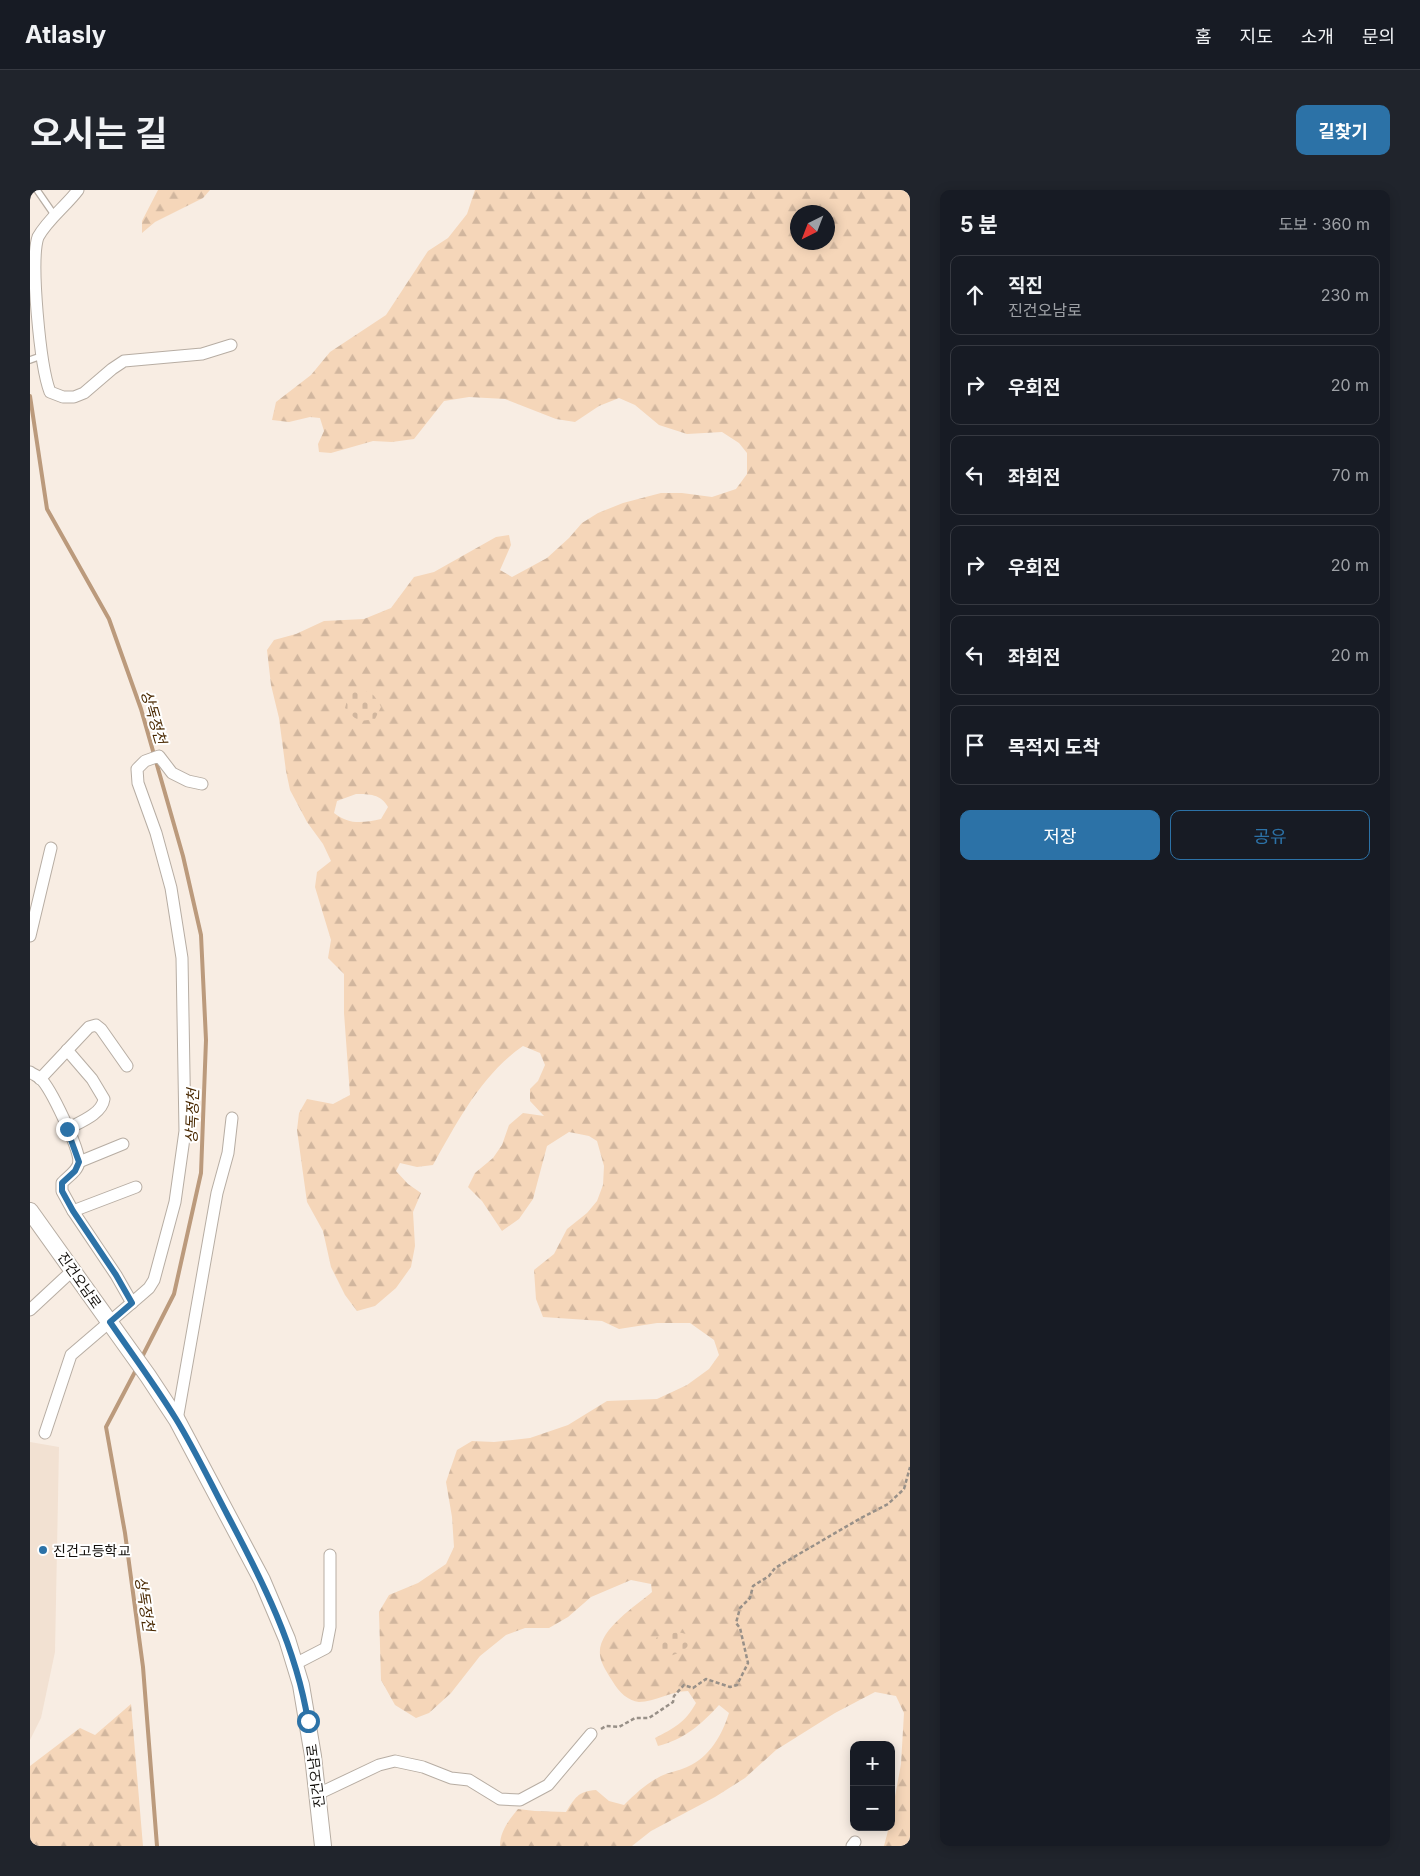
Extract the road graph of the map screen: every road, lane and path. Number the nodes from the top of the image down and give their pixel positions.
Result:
1 (37, 190) edge
2 (78, 190) edge
3 (55, 216) junction
4 (231, 344) dead end
5 (35, 358) edge
6 (202, 784) dead end
7 (51, 848) dead end
8 (30, 936) edge
9 (67, 1050) junction
10 (127, 1066) dead end
11 (30, 1072) edge
12 (40, 1079) junction
13 (232, 1118) dead end
14 (67, 1129) junction
15 (123, 1144) dead end
16 (79, 1162) junction
17 (136, 1187) dead end
18 (30, 1211) edge
19 (73, 1211) junction
20 (73, 1270) junction
21 (132, 1303) junction
22 (30, 1310) edge
23 (110, 1322) junction
24 (177, 1420) junction
25 (45, 1433) dead end
26 (910, 1467) edge
27 (330, 1555) dead end
28 (295, 1664) junction
29 (591, 1734) joint
30 (318, 1794) junction
31 (323, 1846) edge

1 - 3 lane
2 - 3 street
3 - 5 street
4 - 5 street
6 - 21 street
7 - 8 street
9 - 10 street
9 - 12 street
9 - 14 street
11 - 12 street
12 - 14 street
13 - 24 street
14 - 16 street
15 - 16 street
16 - 19 street
17 - 19 street
18 - 20 main road, 진건오남로
19 - 21 street
20 - 22 street
20 - 23 main road, 진건오남로
21 - 23 street
23 - 24 main road, 진건오남로
23 - 25 street
24 - 28 main road, 진건오남로
26 - 29 path
27 - 28 street
28 - 30 main road, 진건오남로
29 - 30 street
30 - 31 main road, 진건오남로

